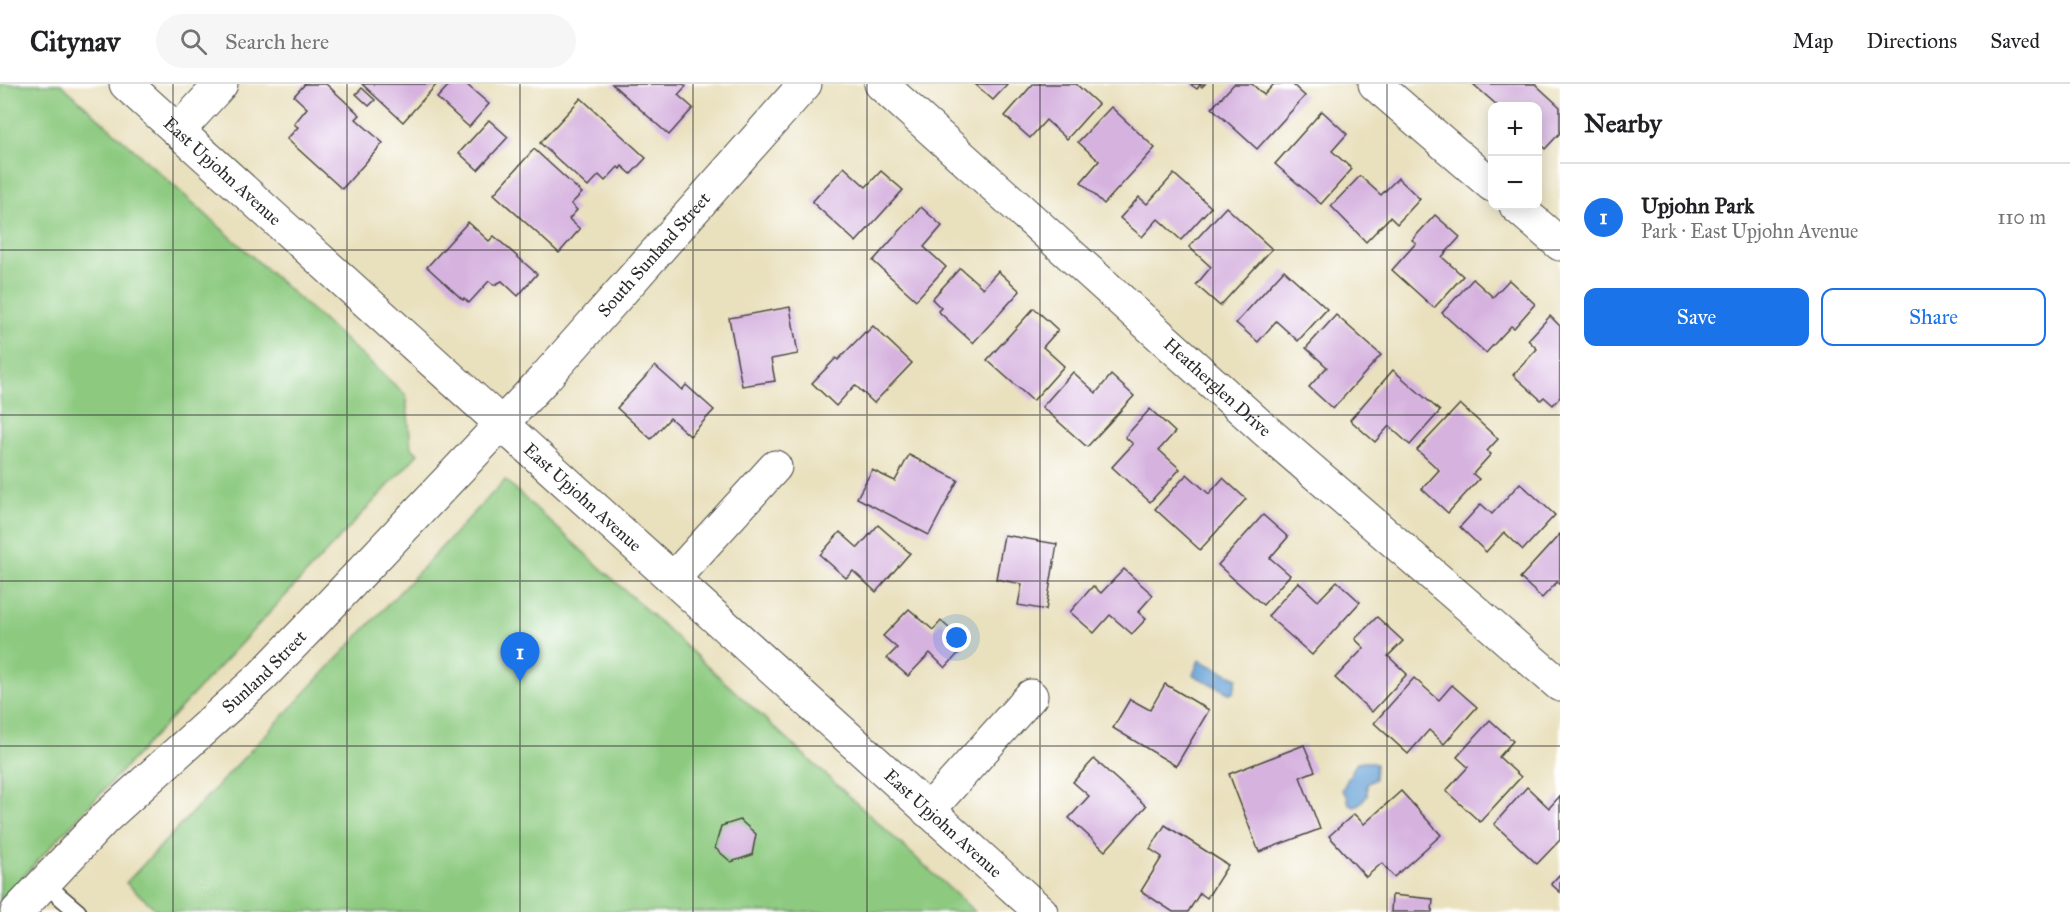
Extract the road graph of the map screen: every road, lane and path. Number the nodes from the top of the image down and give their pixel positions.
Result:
1 (126, 84) edge
2 (221, 84) edge
3 (805, 84) edge
4 (881, 84) edge
5 (1375, 84) edge
6 (179, 130) junction
7 (1488, 182) edge
8 (1521, 210) edge
9 (1560, 244) edge
10 (502, 424) junction
11 (775, 467) dead end
12 (674, 579) junction
13 (1560, 685) edge
14 (1031, 696) dead end
15 (928, 811) junction
16 (44, 883) junction
17 (17, 912) edge
18 (78, 912) edge
19 (1041, 912) edge

1 - 6 street, East Upjohn Avenue
2 - 6 street
3 - 10 street, South Sunland Street
4 - 13 street, Heatherglen Drive
5 - 7 street
6 - 10 street, East Upjohn Avenue
8 - 9 street
10 - 12 street, East Upjohn Avenue
10 - 16 street, Sunland Street
11 - 12 street
12 - 15 street, East Upjohn Avenue
14 - 15 street
15 - 19 street, East Upjohn Avenue
16 - 17 street, Sunland Street
16 - 18 lane

